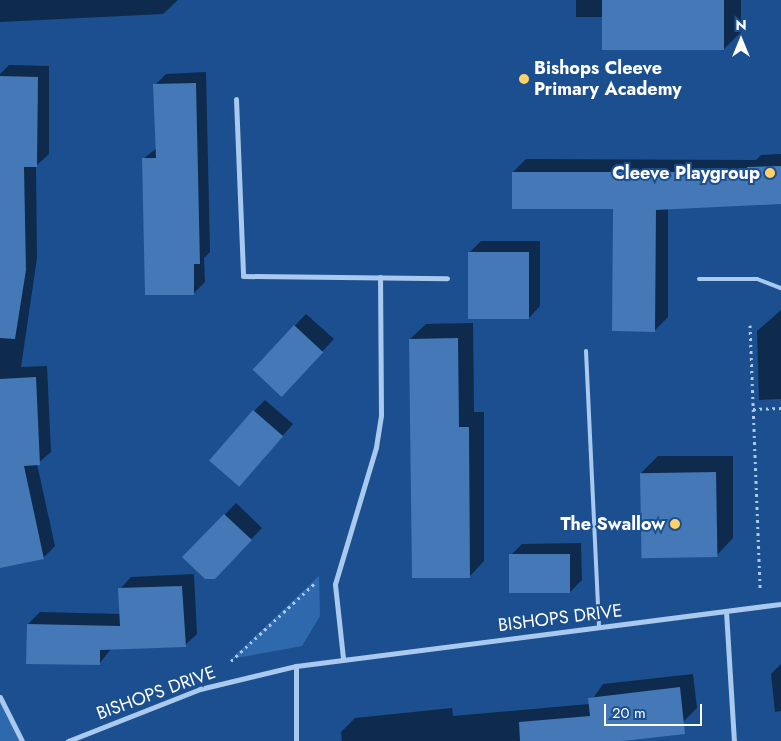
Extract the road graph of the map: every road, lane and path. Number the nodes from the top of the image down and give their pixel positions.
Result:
1 (236, 99) dead end
2 (380, 277) junction
3 (447, 278) dead end
4 (699, 279) dead end
5 (781, 288) edge
6 (750, 325) dead end
7 (586, 351) dead end
8 (781, 408) edge
9 (753, 409) junction
10 (340, 559) junction
11 (781, 604) edge
12 (760, 607) junction
13 (726, 611) junction
14 (599, 626) junction
15 (343, 658) junction
16 (228, 663) dead end
17 (296, 666) junction
18 (0, 697) edge
19 (22, 741) edge
20 (68, 741) edge
21 (296, 741) edge
22 (734, 741) edge

1 - 2 street
2 - 3 street
2 - 10 street
4 - 5 lane
6 - 9 path
7 - 14 lane
8 - 9 path
9 - 12 path
10 - 15 street
10 - 16 path
11 - 12 street, BISHOPS DRIVE
12 - 13 street, BISHOPS DRIVE
13 - 14 street, BISHOPS DRIVE
13 - 22 street
14 - 15 street, BISHOPS DRIVE
15 - 17 street, BISHOPS DRIVE
17 - 20 street, BISHOPS DRIVE
17 - 21 street
18 - 19 street

